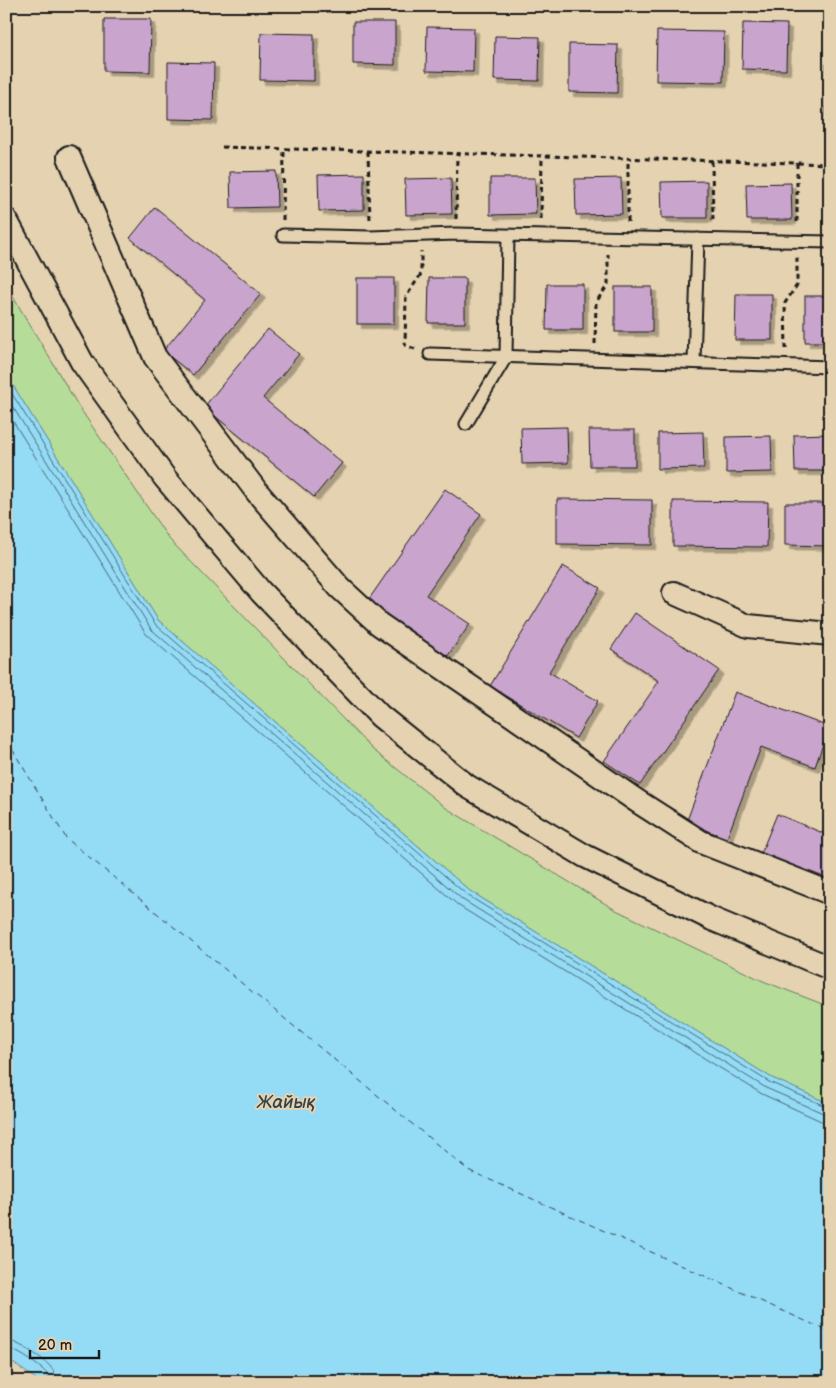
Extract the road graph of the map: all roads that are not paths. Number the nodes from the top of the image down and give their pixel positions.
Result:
1 (69, 157) dead end
2 (6, 220) edge
3 (283, 235) road end
4 (508, 236) junction
5 (698, 239) junction
6 (830, 242) edge
7 (430, 354) road end
8 (506, 357) junction
9 (694, 362) junction
10 (830, 367) edge
11 (466, 424) dead end
12 (674, 592) dead end
13 (830, 634) edge
14 (830, 893) edge
15 (830, 968) edge

1 - 14 street
2 - 15 street
3 - 4 lane
4 - 5 lane
4 - 8 lane
5 - 6 lane
5 - 9 lane
7 - 8 lane
8 - 9 lane
8 - 11 lane
9 - 10 lane
12 - 13 street

